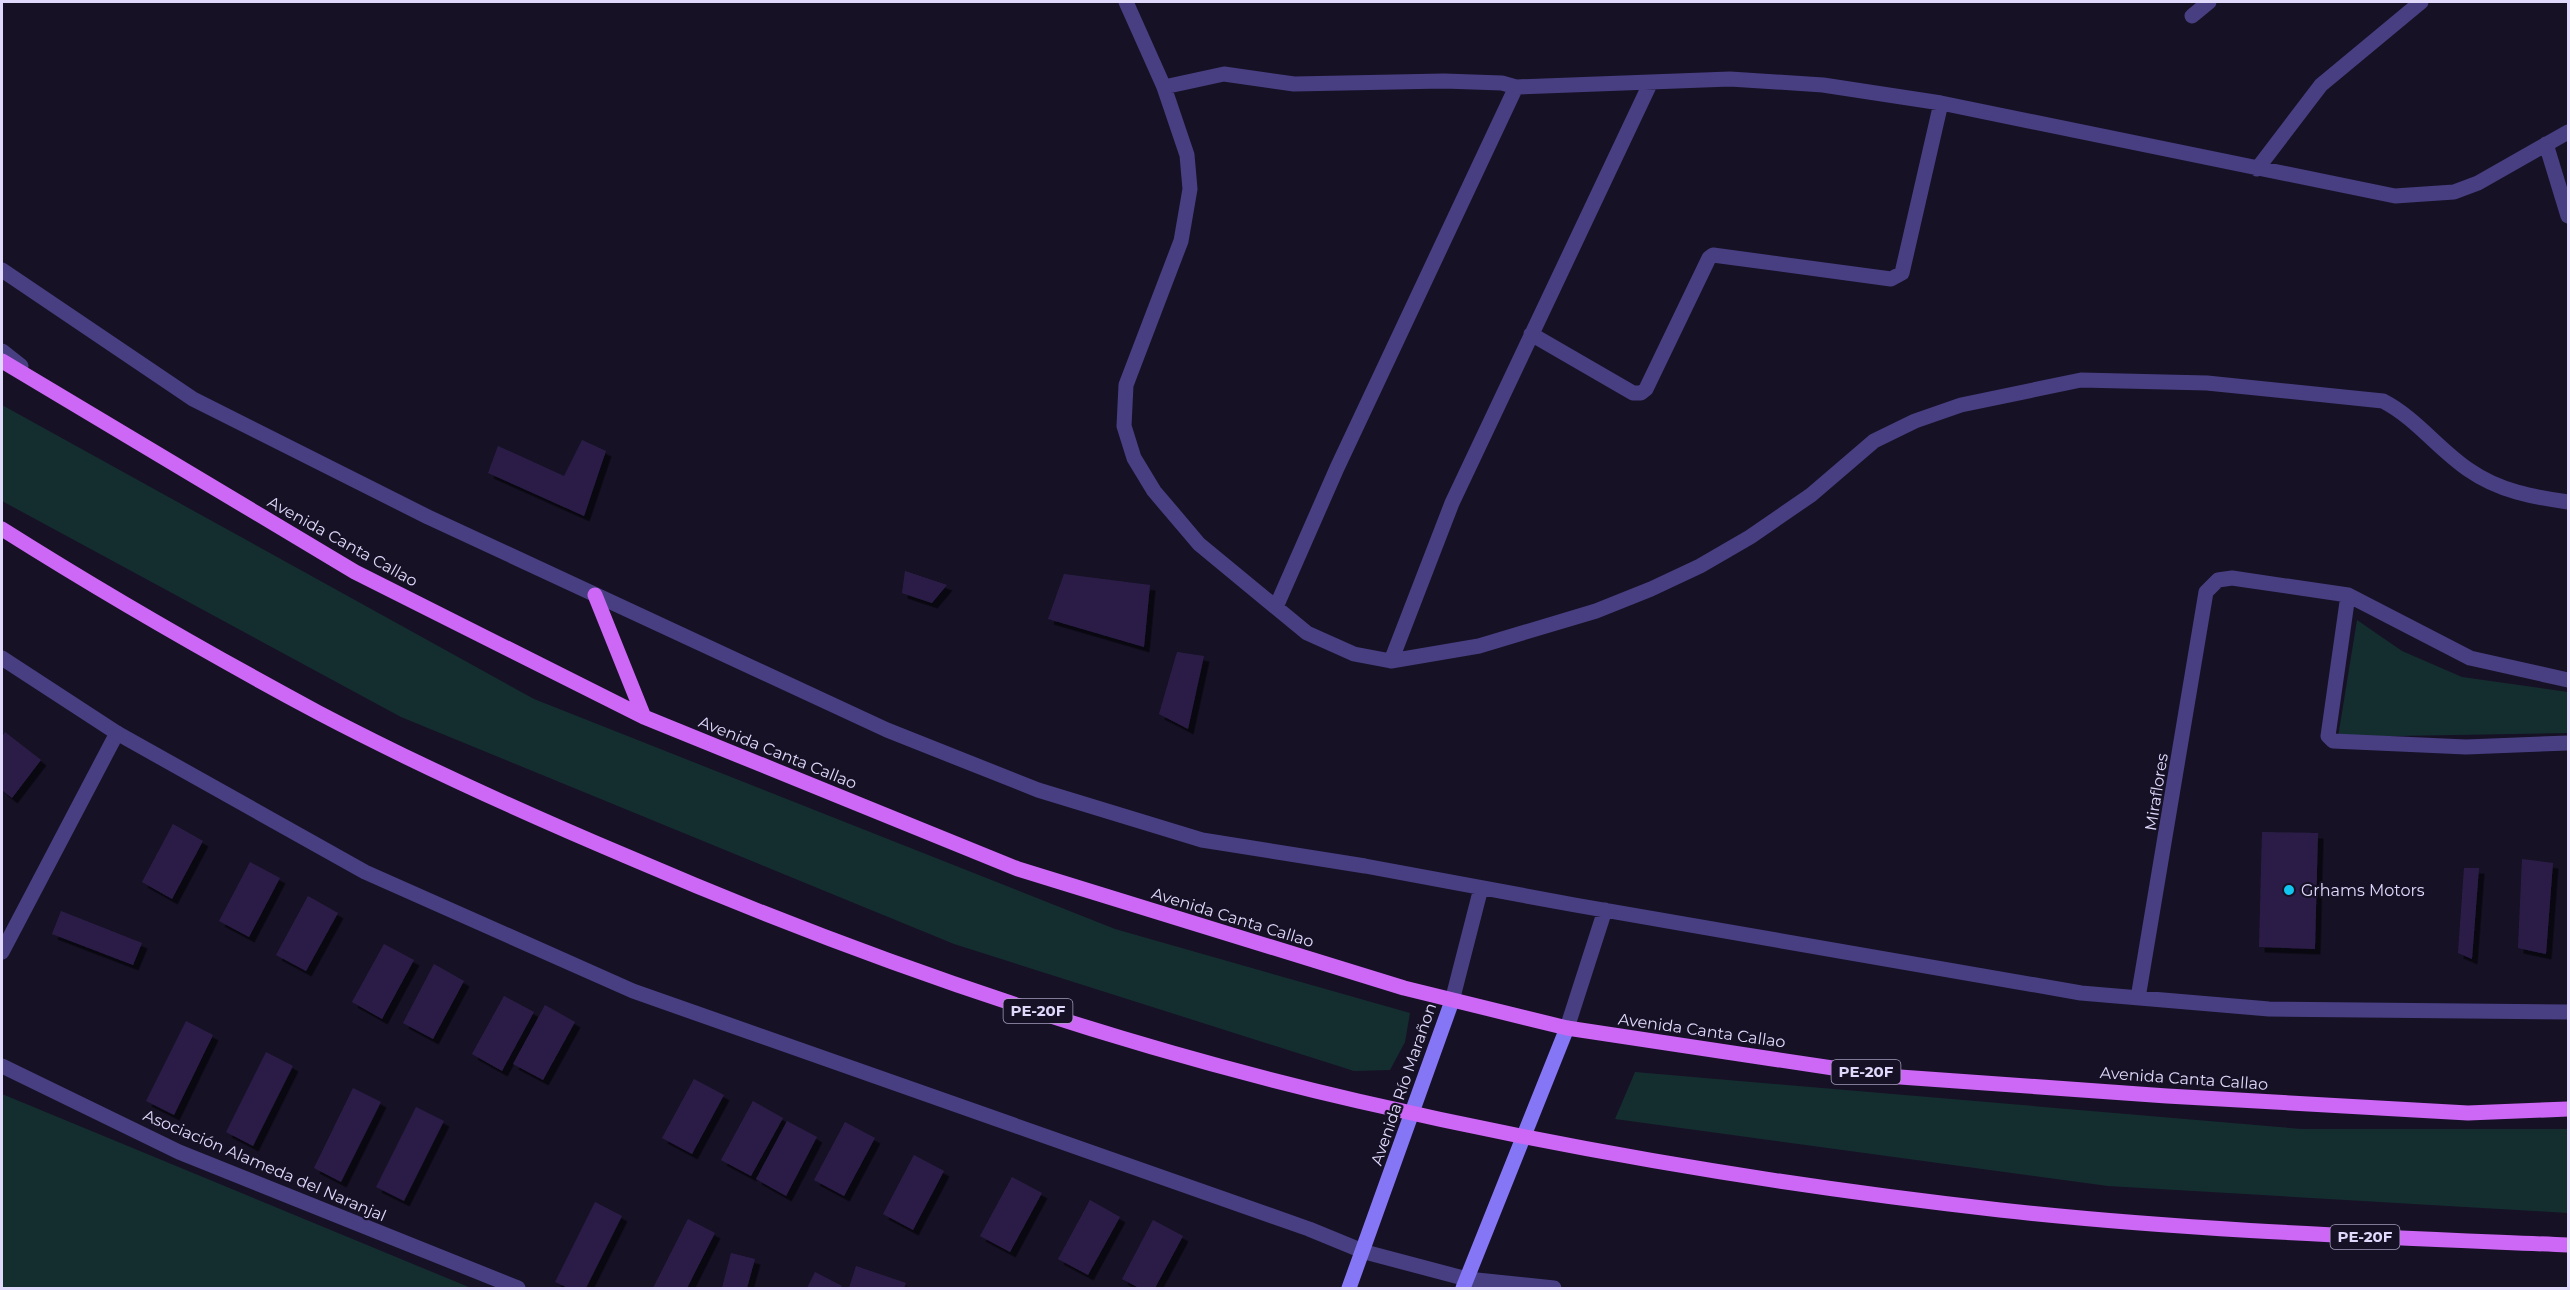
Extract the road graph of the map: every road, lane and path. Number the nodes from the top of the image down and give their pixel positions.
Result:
1 (1126, 2) edge
2 (2209, 2) edge
3 (2421, 2) edge
4 (2192, 16) dead end
5 (1650, 84) junction
6 (1164, 87) junction
7 (1516, 87) junction
8 (1941, 103) junction
9 (2568, 132) edge
10 (2546, 144) junction
11 (2257, 169) junction
12 (2568, 216) edge
13 (2, 270) edge
14 (1531, 334) junction
15 (2, 351) edge
16 (2, 361) edge
17 (77, 407) junction
18 (2568, 502) edge
19 (2, 529) edge
20 (595, 595) junction
21 (2348, 595) junction
22 (1276, 607) junction
23 (2, 658) edge
24 (1391, 661) junction
25 (2568, 680) edge
26 (644, 717) junction
27 (117, 733) junction
28 (2568, 743) edge
29 (1481, 888) junction
30 (1605, 910) junction
31 (2, 952) edge
32 (2138, 998) junction
33 (1452, 1001) junction
34 (2568, 1012) edge
35 (1567, 1028) junction
36 (2, 1066) edge
37 (2568, 1109) edge
38 (1412, 1112) junction
39 (1522, 1135) junction
40 (2568, 1245) edge
41 (1365, 1252) junction
42 (1465, 1284) edge
43 (518, 1288) edge
44 (1349, 1288) edge
45 (1554, 1288) edge

1 - 6 street
2 - 4 street
3 - 11 street
5 - 7 street
5 - 8 street
5 - 14 street
6 - 7 street
6 - 22 street
7 - 22 street
8 - 11 street
8 - 14 street
9 - 10 street
10 - 11 street
10 - 12 street
13 - 20 street
14 - 24 street
15 - 17 street
16 - 17 main road, Avenida Canta Callao / PE-20F
17 - 26 main road, Avenida Canta Callao / PE-20F
18 - 24 street
19 - 38 main road, PE-20F
20 - 26 main road
20 - 29 street
21 - 25 street
21 - 28 street
21 - 32 street, Miraflores
22 - 24 street
23 - 27 street
26 - 33 main road, Avenida Canta Callao / PE-20F
27 - 31 street
27 - 41 street
29 - 30 street
29 - 33 street, Avenida Río Marañon
30 - 32 street
30 - 35 street
32 - 34 street
33 - 35 main road, Avenida Canta Callao / PE-20F
33 - 38 main road, Avenida Río Marañon
35 - 37 main road, Avenida Canta Callao / PE-20F
35 - 39 main road
36 - 43 street, Asociación Alameda del Naranjal
38 - 39 main road, PE-20F
38 - 41 main road, Avenida Río Marañon
39 - 40 main road, PE-20F
39 - 42 main road
41 - 42 street
41 - 44 main road, Avenida Río Marañon
42 - 45 street

